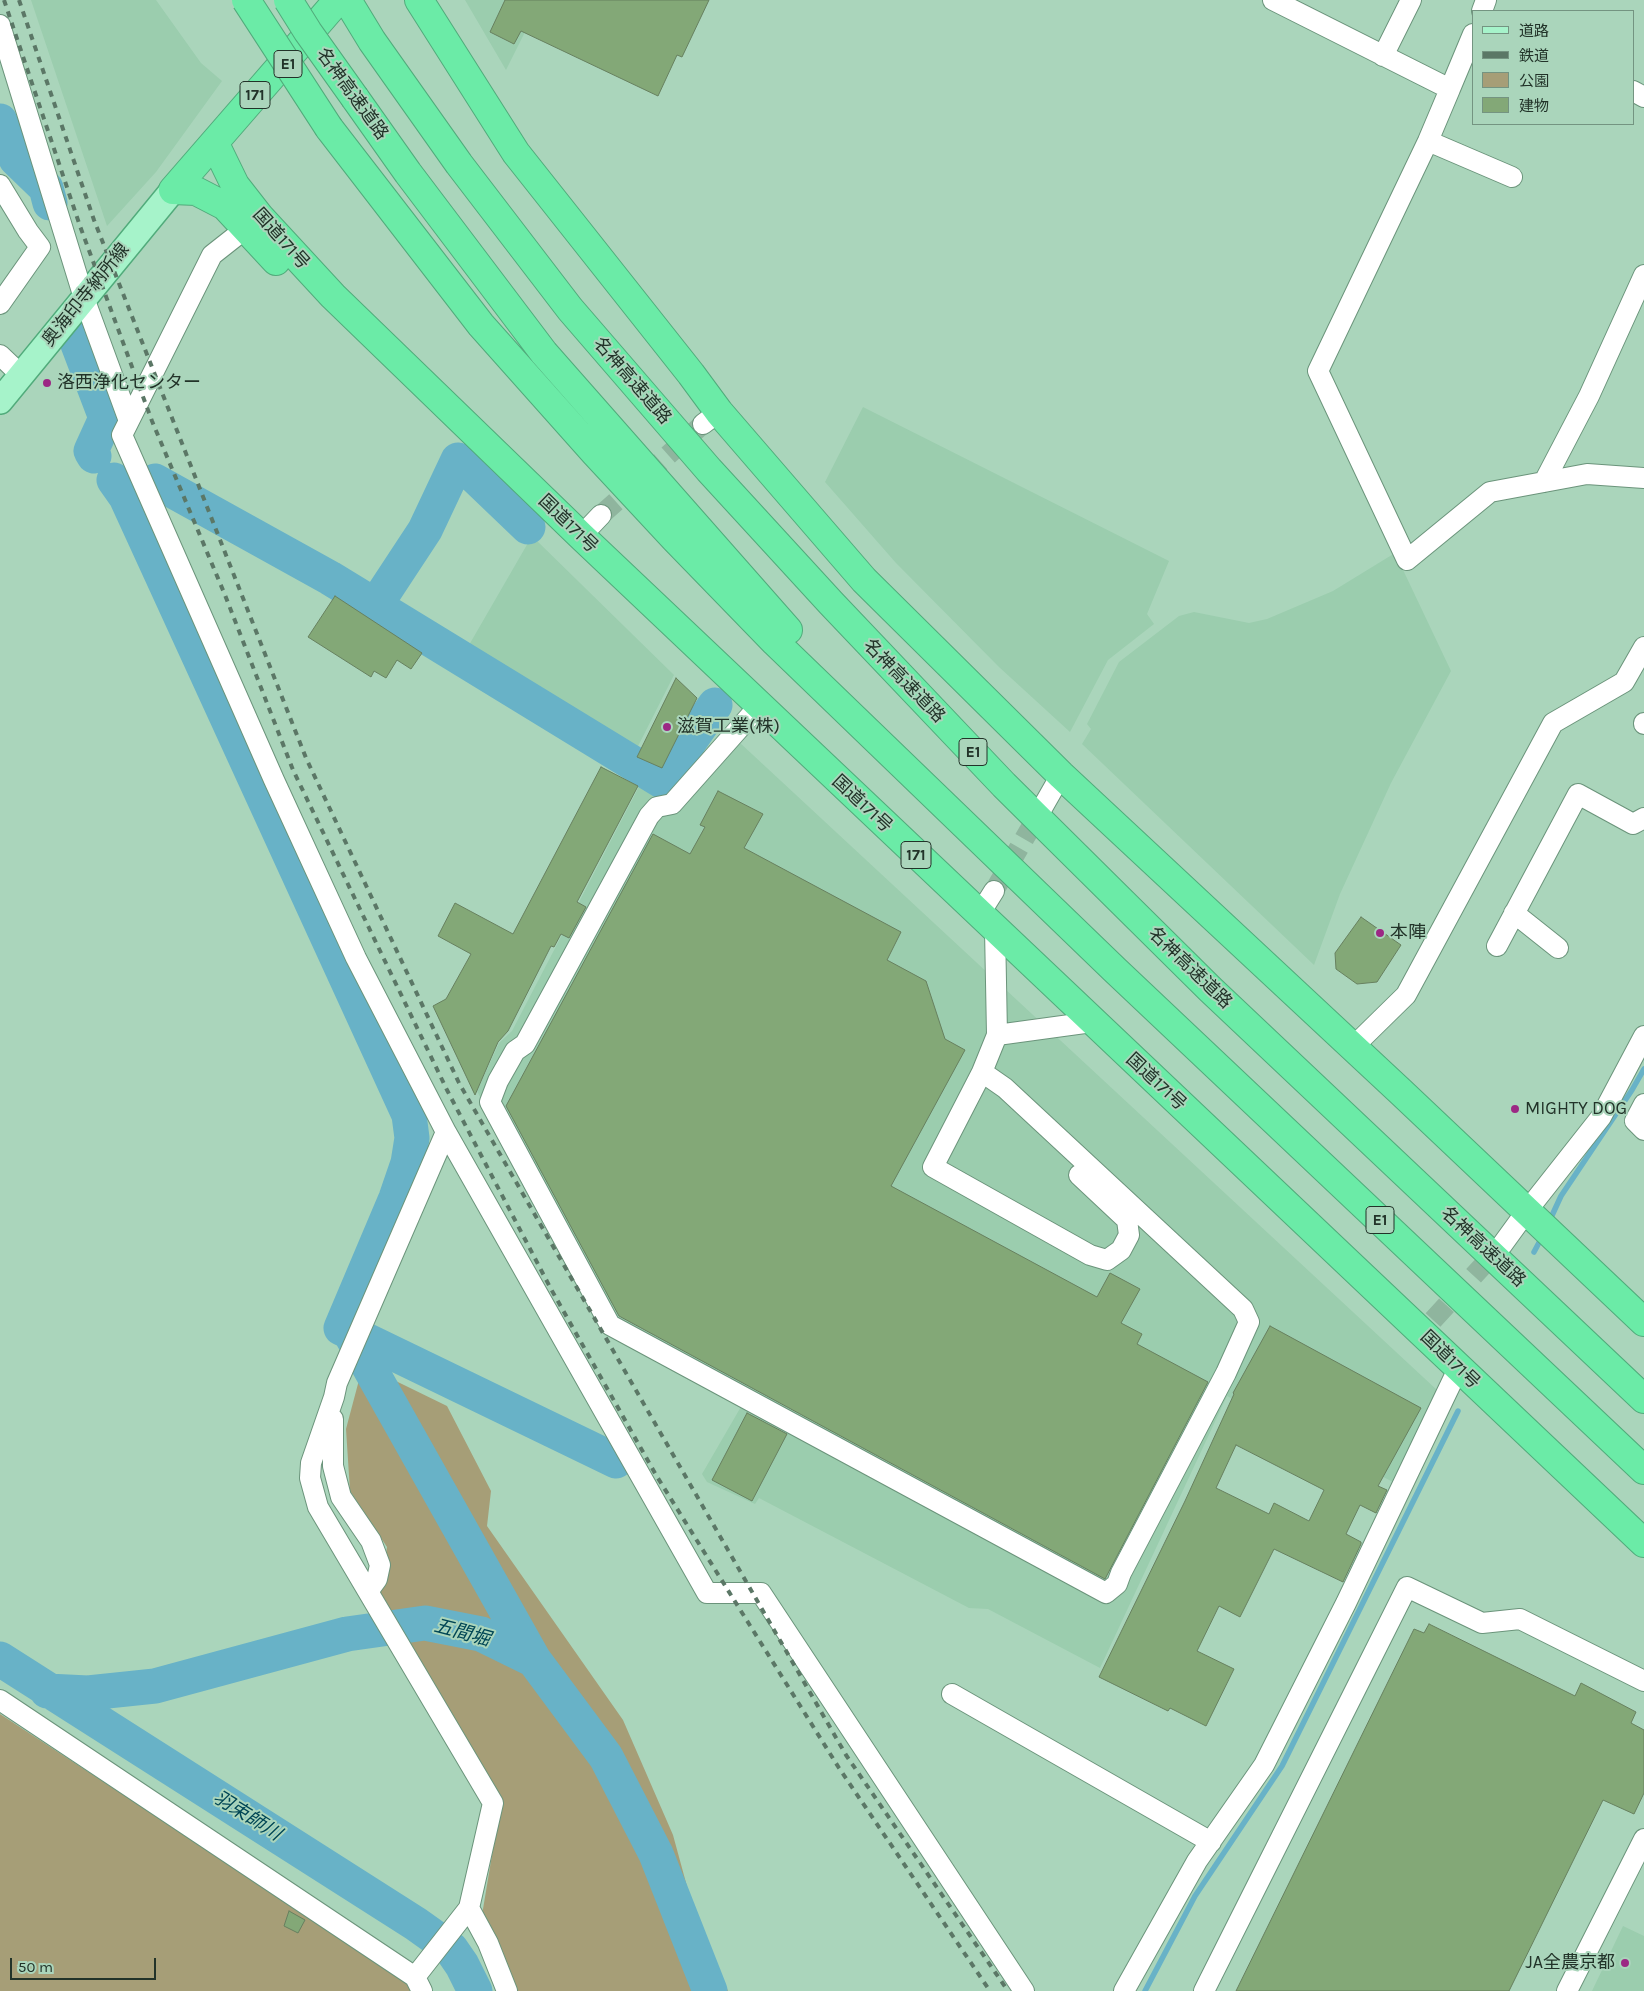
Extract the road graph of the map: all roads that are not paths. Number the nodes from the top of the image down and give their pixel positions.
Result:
1 (246, 0) edge
2 (288, 0) edge
3 (338, 0) edge
4 (347, 0) edge
5 (419, 0) edge
6 (1273, 0) edge
7 (1411, 0) edge
8 (0, 25) edge
9 (1472, 36) edge
10 (1383, 56) junction
11 (1450, 89) junction
12 (1428, 141) junction
13 (215, 144) junction
14 (1512, 177) dead end
15 (0, 184) edge
16 (173, 190) junction
17 (245, 229) junction
18 (1644, 275) edge
19 (84, 298) junction
20 (0, 304) edge
21 (0, 355) edge
22 (21, 374) junction
23 (426, 386) junction
24 (0, 401) edge
25 (129, 420) junction
26 (1644, 478) edge
27 (1544, 482) junction
28 (601, 516) tunnel mouth
29 (581, 536) junction
30 (1644, 647) edge
31 (759, 706) junction
32 (1062, 775) junction
33 (1041, 810) tunnel mouth
34 (1644, 818) edge
35 (994, 891) tunnel mouth
36 (1514, 913) junction
37 (987, 922) junction
38 (1496, 946) dead end
39 (1558, 948) dead end
40 (1115, 970) junction
41 (1092, 1022) junction
42 (997, 1035) junction
43 (1644, 1036) edge
44 (1353, 1048) junction
45 (982, 1072) junction
46 (1644, 1104) edge
47 (1644, 1130) edge
48 (446, 1132) junction
49 (1526, 1212) junction
50 (1502, 1245) tunnel mouth
51 (1644, 1322) edge
52 (1458, 1369) junction
53 (336, 1390) junction
54 (1644, 1399) edge
55 (1644, 1470) edge
56 (1644, 1543) edge
57 (369, 1590) junction
58 (1644, 1681) edge
59 (952, 1694) dead end
60 (0, 1700) edge
61 (1644, 1839) edge
62 (1210, 1842) junction
63 (464, 1915) junction
64 (418, 1984) edge
65 (507, 1991) edge
66 (1024, 1991) edge
67 (1124, 1991) edge
68 (1204, 1991) edge
69 (1567, 1991) edge

1 - 40 highway, 名神高速道路 / E1, bridge
2 - 40 highway, 名神高速道路 / E1, bridge
3 - 13 highway, 171
4 - 54 highway, 名神高速道路 / E1
5 - 32 highway
6 - 10 street
7 - 10 street
8 - 19 street
9 - 11 street
10 - 11 street
11 - 12 street
12 - 14 street
12 - 27 street
13 - 16 highway, 171
13 - 23 highway, 国道171号 / 171
15 - 20 street
16 - 17 highway
16 - 19 main road, 奥海印寺納所線
17 - 23 highway
17 - 25 street
18 - 27 street
19 - 22 main road, 奥海印寺納所線
19 - 25 street
21 - 22 street
22 - 24 main road, 奥海印寺納所線
23 - 29 highway, 国道171号 / 171
25 - 48 street
26 - 27 street
28 - 29 street
29 - 31 highway, 国道171号 / 171
30 - 44 street
31 - 37 highway, 国道171号 / 171
31 - 45 street
32 - 33 street
32 - 44 highway
34 - 36 street
35 - 37 street
36 - 38 street
36 - 39 street
37 - 41 highway, 国道171号 / 171
37 - 42 street
40 - 55 highway, 名神高速道路 / E1
41 - 42 street
41 - 52 highway, 国道171号 / 171
42 - 45 street
43 - 49 street
44 - 49 highway
45 - 45 street
46 - 47 street
48 - 53 street
48 - 66 street
49 - 50 street
49 - 51 highway
52 - 56 highway, 国道171号 / 171
52 - 62 street
53 - 57 street
53 - 57 street
57 - 63 street
58 - 68 street
59 - 62 street
60 - 64 street
61 - 69 street
62 - 67 street
63 - 64 street
63 - 65 street

